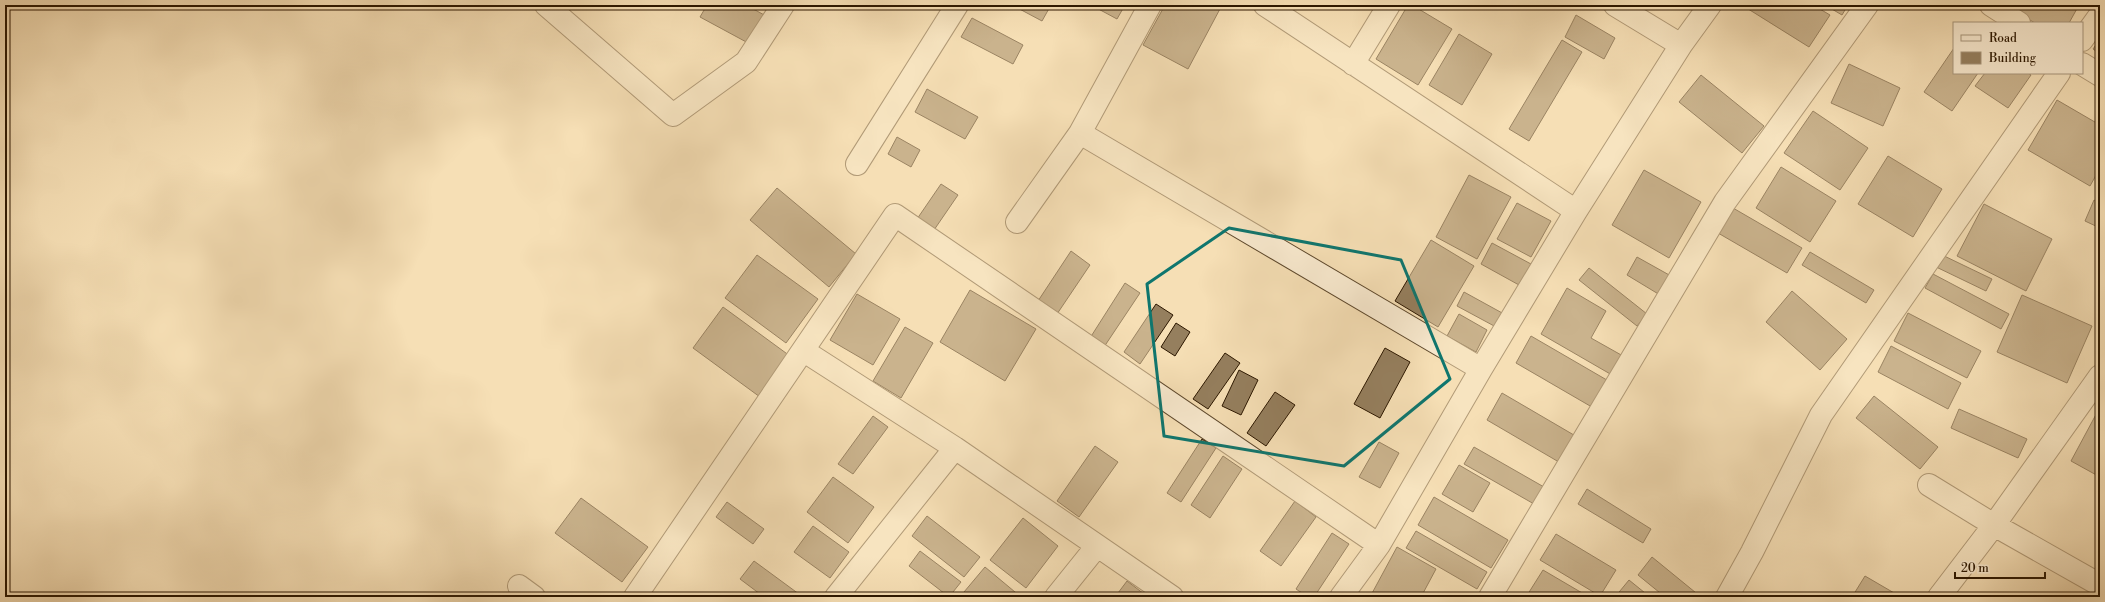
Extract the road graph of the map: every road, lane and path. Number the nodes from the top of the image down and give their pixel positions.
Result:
1 (546, 5) edge
2 (783, 5) edge
3 (957, 5) edge
4 (1150, 5) edge
5 (1265, 5) edge
6 (1389, 5) edge
7 (1615, 5) edge
8 (1710, 5) edge
9 (1867, 5) edge
10 (1991, 5) edge
11 (2100, 15) edge
12 (2017, 22) edge
13 (2083, 39) edge
14 (1681, 45) junction
15 (1353, 64) junction
16 (2083, 65) edge
17 (2058, 74) edge
18 (2100, 76) edge
19 (1080, 133) junction
20 (857, 164) dead end
21 (1576, 211) junction
22 (1018, 222) dead end
23 (804, 351) junction
24 (1481, 369) junction
25 (2100, 376) edge
26 (955, 448) junction
27 (1929, 485) dead end
28 (1994, 525) junction
29 (1379, 545) junction
30 (1097, 546) junction
31 (2100, 585) edge
32 (635, 597) edge
33 (836, 597) edge
34 (1056, 597) edge
35 (1172, 597) edge
36 (1340, 597) edge
37 (1490, 597) edge
38 (1727, 597) edge
39 (1939, 597) edge

1 - 2 street
3 - 20 street
4 - 19 street
5 - 15 street
6 - 15 street
7 - 14 street
8 - 14 street
9 - 37 street
10 - 12 street
11 - 13 street
14 - 21 street
15 - 21 street
16 - 18 street
17 - 38 street
19 - 22 street
19 - 24 street
21 - 24 street
23 - 26 street
23 - 29 street
23 - 32 street
24 - 29 street
25 - 28 street
26 - 30 street
26 - 33 street
27 - 28 street
28 - 31 street
28 - 39 street
29 - 36 street
30 - 34 street
30 - 35 street

